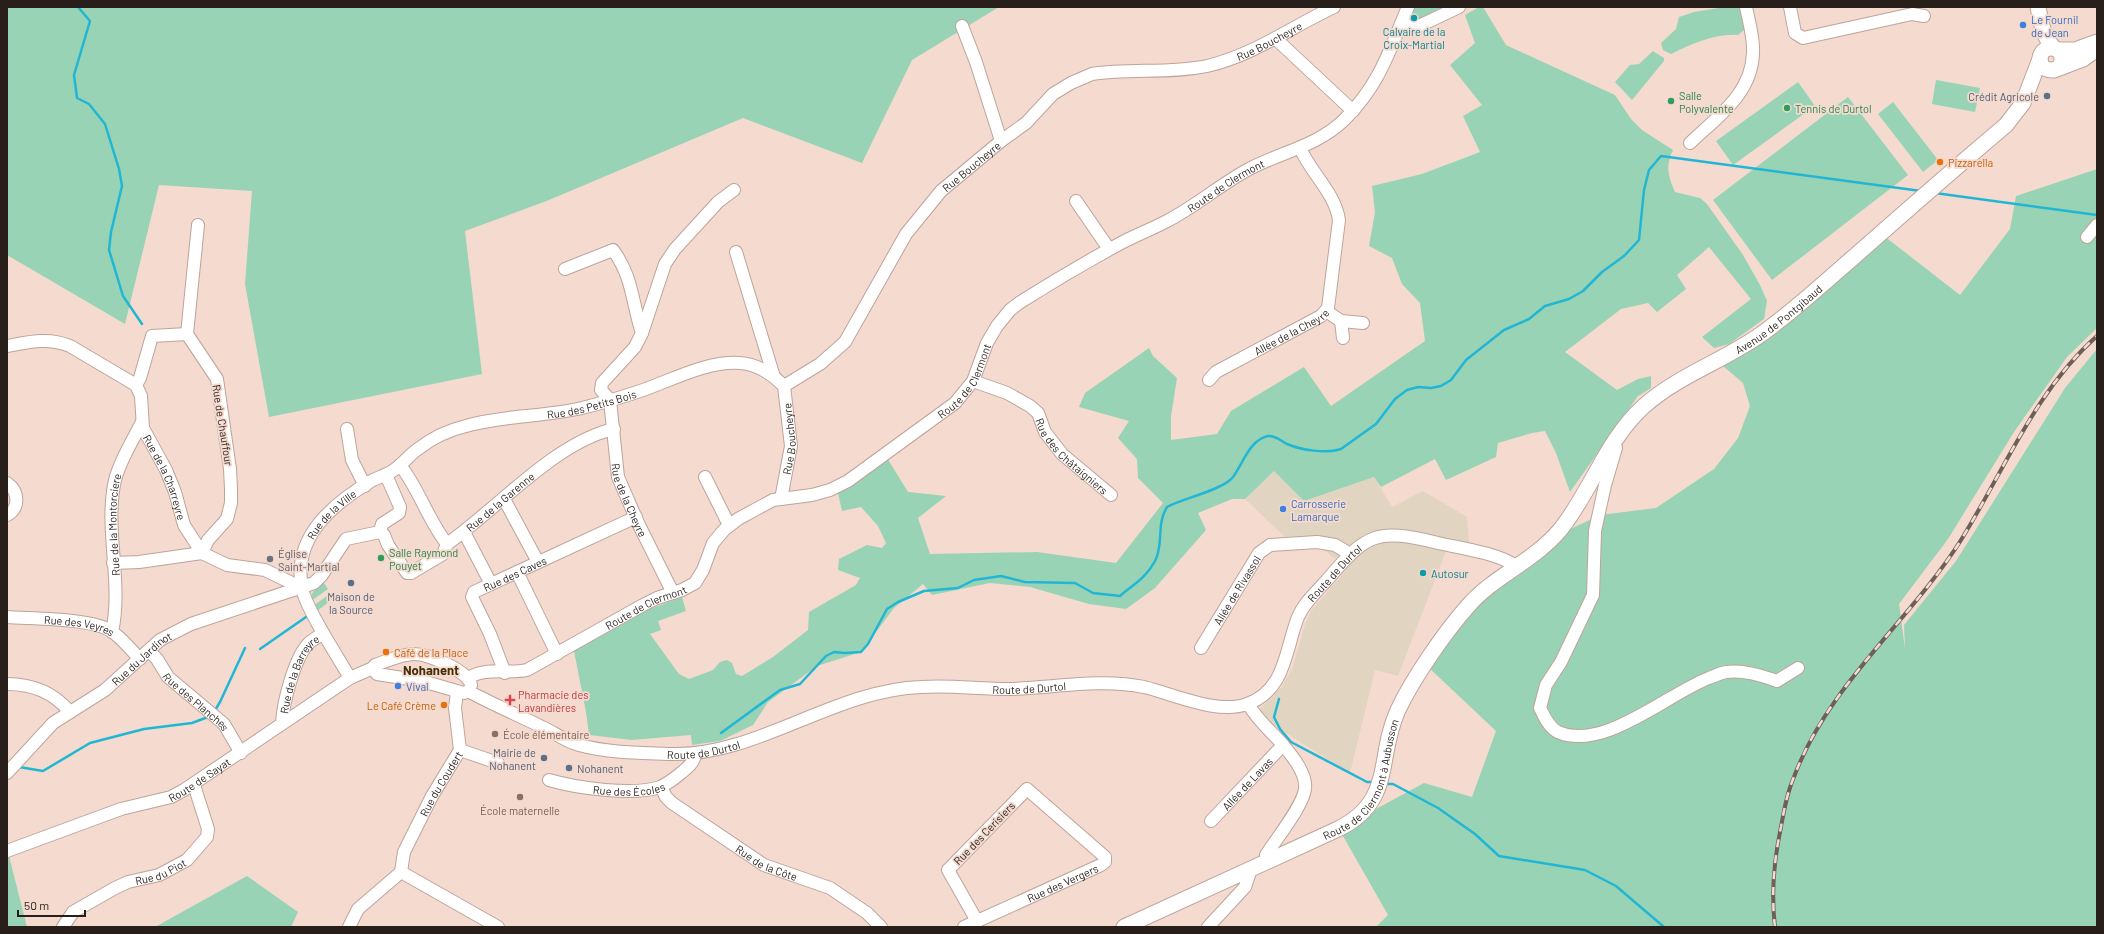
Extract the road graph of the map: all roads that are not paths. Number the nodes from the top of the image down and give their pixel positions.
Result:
1 (1334, 7) edge
2 (1408, 7) edge
3 (1459, 7) edge
4 (1746, 7) edge
5 (1790, 7) edge
6 (2038, 7) edge
7 (1924, 16) dead end
8 (1401, 25) junction
9 (962, 26) dead end
10 (1276, 39) junction
11 (2097, 42) edge
12 (2097, 49) edge
13 (2049, 59) junction
14 (1353, 111) junction
15 (1001, 141) junction
16 (1690, 143) dead end
17 (1300, 148) junction
18 (734, 190) dead end
19 (1076, 201) dead end
20 (198, 225) dead end
21 (2097, 225) edge
22 (2087, 237) dead end
23 (1109, 249) junction
24 (736, 252) dead end
25 (565, 269) dead end
26 (1326, 311) junction
27 (1341, 321) junction
28 (1363, 323) dead end
29 (642, 333) junction
30 (187, 334) junction
31 (1342, 338) dead end
32 (7, 346) edge
33 (774, 377) junction
34 (1209, 380) dead end
35 (973, 381) junction
36 (136, 385) junction
37 (784, 386) junction
38 (610, 400) junction
39 (142, 422) junction
40 (614, 429) junction
41 (347, 430) dead end
42 (1613, 445) junction
43 (400, 466) junction
44 (386, 475) junction
45 (705, 477) dead end
46 (7, 483) edge
47 (365, 486) junction
48 (1111, 495) dead end
49 (504, 499) junction
50 (781, 499) junction
51 (7, 515) edge
52 (636, 517) junction
53 (729, 525) junction
54 (380, 532) junction
55 (464, 532) junction
56 (447, 544) junction
57 (202, 553) junction
58 (1350, 554) junction
59 (1533, 554) joint
60 (538, 562) junction
61 (114, 563) junction
62 (1516, 566) junction
63 (517, 572) junction
64 (491, 584) junction
65 (302, 588) junction
66 (673, 593) junction
67 (7, 617) edge
68 (112, 632) junction
69 (323, 634) junction
70 (1201, 648) dead end
71 (557, 654) junction
72 (145, 655) junction
73 (373, 668) junction
74 (1798, 668) dead end
75 (505, 673) junction
76 (350, 678) junction
77 (469, 678) junction
78 (7, 684) edge
79 (463, 692) junction
80 (1248, 704) junction
81 (70, 712) junction
82 (282, 723) junction
83 (1283, 745) junction
84 (460, 750) junction
85 (241, 753) junction
86 (695, 754) junction
87 (498, 763) dead end
88 (11, 768) edge
89 (550, 780) dead end
90 (194, 785) junction
91 (661, 786) junction
92 (1027, 789) joint
93 (1211, 821) dead end
94 (7, 851) edge
95 (1267, 861) junction
96 (1252, 869) junction
97 (401, 872) junction
98 (977, 921) junction
99 (63, 927) edge
100 (348, 927) edge
101 (498, 927) edge
102 (881, 927) edge
103 (964, 927) edge
104 (1124, 927) edge
105 (1208, 927) edge

1 - 10 street, Rue Boucheyre
2 - 8 street, Route de Clermont
3 - 8 street
4 - 16 street
5 - 7 street
6 - 13 main road
8 - 14 street, Route de Clermont
9 - 15 street
10 - 14 street
10 - 15 street, Rue Boucheyre
11 - 13 main road
12 - 13 main road, Avenue de Pontgibaud
13 - 42 main road, Avenue de Pontgibaud
14 - 17 street, Route de Clermont
15 - 37 street, Rue Boucheyre
17 - 23 street, Route de Clermont
17 - 26 street, Allée de la Cheyre
18 - 29 street
19 - 23 street
20 - 30 street
21 - 22 street
23 - 35 street, Route de Clermont
24 - 33 street
25 - 29 street
26 - 27 street
26 - 34 street, Allée de la Cheyre
27 - 28 street
27 - 31 street
29 - 38 street, Rue de la Cheyre
30 - 36 street
30 - 57 street, Rue de Chauffour
32 - 36 street
33 - 37 street, Rue des Petits Bois
33 - 38 street, Rue des Petits Bois
35 - 48 street, Rue des Châtaigniers
35 - 50 street, Route de Clermont
36 - 39 street, Rue de la Charreyre
37 - 50 street, Rue Boucheyre
38 - 40 street, Rue de la Cheyre
38 - 43 street, Rue des Petits Bois
39 - 57 street, Rue de la Charreyre
39 - 61 street, Rue de la Montorciere
40 - 49 street, Rue de la Garenne
40 - 52 street, Rue de la Cheyre
41 - 47 street
42 - 59 main road, Avenue de Pontgibaud
42 - 74 street
43 - 44 street, Rue de la Ville
43 - 56 street
44 - 47 street, Rue de la Ville
44 - 54 street
45 - 53 street
46 - 51 street
47 - 65 street, Rue de la Ville
49 - 55 street, Rue de la Garenne
49 - 60 street
50 - 53 street, Route de Clermont
52 - 60 street, Rue des Caves
52 - 66 street, Rue de la Cheyre
53 - 66 street, Route de Clermont
54 - 56 street, Rue de la Garenne
54 - 65 street, Rue du Jardinot
55 - 56 street, Rue de la Garenne
55 - 64 street
57 - 61 street
57 - 65 street
58 - 62 street, Route de Durtol
58 - 70 street, Allée de Rivassol
58 - 80 street, Route de Durtol
59 - 62 main road, Route de Clermont à Aubusson
60 - 63 street, Rue des Caves
61 - 68 street, Rue de la Montorciere
62 - 95 main road, Route de Clermont à Aubusson
63 - 64 street, Rue des Caves
63 - 71 street
64 - 75 street, Rue des Caves
65 - 69 street
65 - 72 street, Rue du Jardinot
66 - 71 street, Route de Clermont
67 - 68 street, Rue des Veyres
68 - 72 street, Rue des Veyres
69 - 76 street, Rue de la Barreyre
69 - 82 street, Rue de la Barreyre
71 - 75 street, Route de Clermont
72 - 81 street, Rue du Jardinot
72 - 85 street, Rue des Planches
73 - 76 street, Route de Sayat
73 - 77 street, Route de Sayat
73 - 79 street, Route de Durtol
75 - 77 street, Route de Clermont
76 - 82 street, Route de Sayat
77 - 79 street, Rue du Coudert
78 - 81 street
79 - 84 street, Rue du Coudert
79 - 86 street, Route de Durtol
80 - 83 street
80 - 86 street, Route de Durtol
81 - 88 street, Rue du Jardinot
82 - 85 street, Route de Sayat
83 - 93 street, Allée de Lavas
83 - 95 street
84 - 87 street
84 - 97 street, Rue du Coudert
85 - 90 street, Route de Sayat
86 - 91 street, Rue des Écoles
89 - 91 street, Rue des Écoles
90 - 94 street, Route de Sayat
90 - 99 street, Rue du Piot
91 - 102 street, Rue de la Côte
92 - 98 street, Rue des Cerisiers
92 - 98 street, Rue des Vergers
95 - 96 main road, Route de Clermont à Aubusson
96 - 104 main road, Route de Clermont à Aubusson
96 - 105 street
97 - 100 street
97 - 101 street
98 - 103 street, Rue des Vergers

